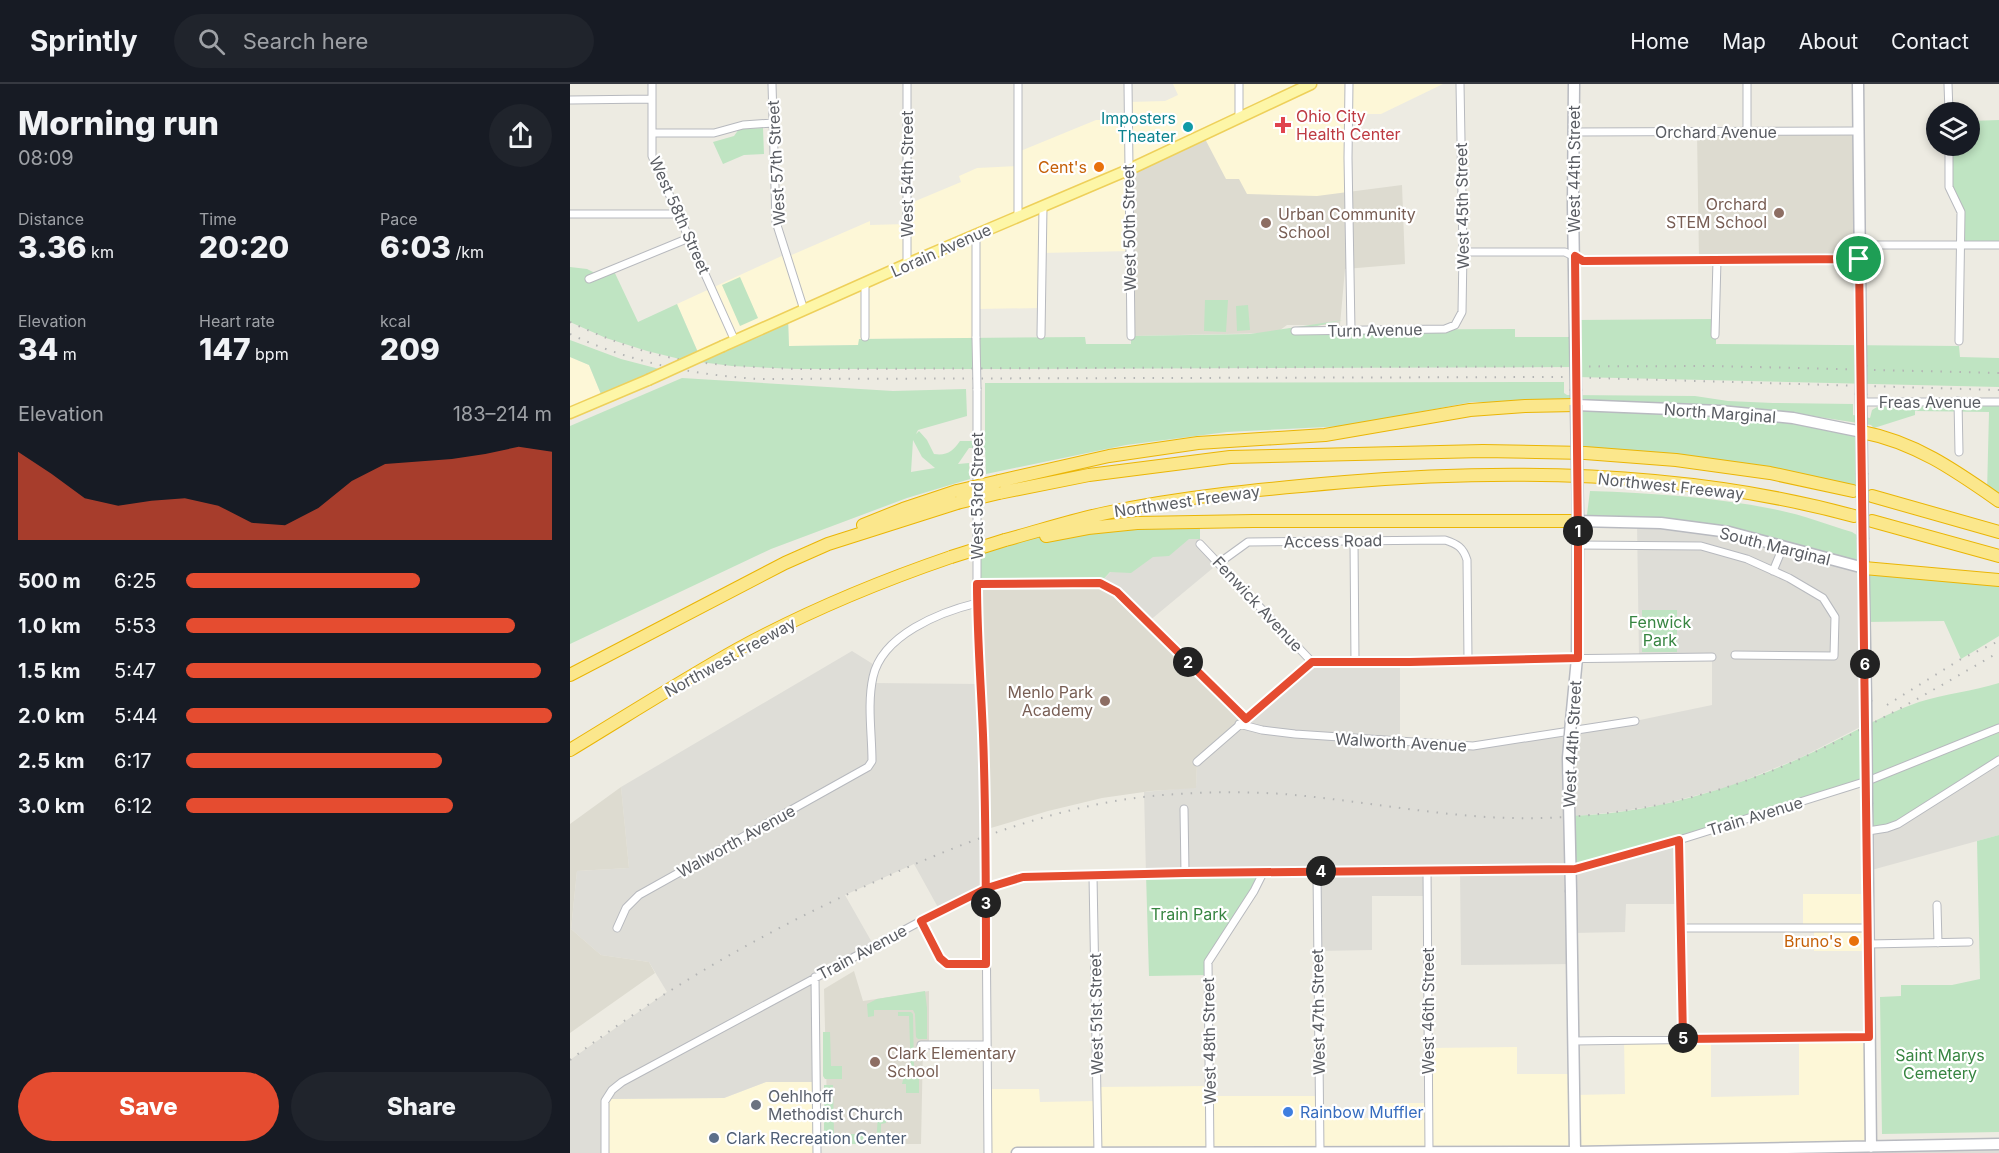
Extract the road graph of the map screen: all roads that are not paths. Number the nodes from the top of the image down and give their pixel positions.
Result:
1 (652, 84) edge
2 (771, 84) edge
3 (906, 84) edge
4 (1018, 84) edge
5 (1128, 84) edge
6 (1239, 84) edge
7 (1311, 84) edge
8 (1349, 84) edge
9 (1460, 84) edge
10 (1574, 84) edge
11 (1747, 84) edge
12 (1858, 84) edge
13 (1948, 84) edge
14 (652, 99) junction
15 (570, 100) edge
16 (1948, 102) edge
17 (1239, 118) junction
18 (773, 123) junction
19 (1859, 131) junction
20 (1574, 132) junction
21 (1747, 132) junction
22 (652, 133) junction
23 (1949, 156) edge
24 (1128, 170) junction
25 (1043, 207) junction
26 (570, 214) edge
27 (679, 214) junction
28 (1018, 216) junction
29 (976, 234) junction
30 (689, 238) junction
31 (1961, 244) junction
32 (1999, 244) edge
33 (1859, 245) junction
34 (1463, 252) junction
35 (1575, 256) junction
36 (1859, 259) junction
37 (1717, 260) junction
38 (907, 264) junction
39 (589, 279) dead end
40 (865, 284) junction
41 (804, 310) junction
42 (1455, 325) joint
43 (1351, 330) junction
44 (1295, 331) dead end
45 (1041, 335) dead end
46 (1715, 335) dead end
47 (1131, 336) dead end
48 (865, 337) dead end
49 (735, 341) junction
50 (1959, 341) dead end
51 (1862, 398) junction
52 (1958, 401) junction
53 (1999, 402) edge
54 (1576, 405) junction
55 (570, 413) edge
56 (1862, 432) junction
57 (1959, 452) dead end
58 (999, 487) junction
59 (1853, 491) dead end
60 (1872, 496) dead end
61 (1999, 501) edge
62 (1854, 516) dead end
63 (1578, 521) junction
64 (1872, 521) dead end
65 (1999, 532) edge
66 (1009, 539) junction
67 (1354, 541) junction
68 (1200, 544) dead end
69 (1578, 545) junction
70 (1783, 547) junction
71 (1999, 556) edge
72 (1219, 563) junction
73 (1864, 568) junction
74 (1773, 571) junction
75 (1999, 580) edge
76 (977, 584) junction
77 (977, 603) junction
78 (1735, 655) dead end
79 (1712, 657) dead end
80 (1578, 658) junction
81 (1468, 660) junction
82 (1312, 662) junction
83 (1355, 662) junction
84 (570, 675) edge
85 (1246, 719) junction
86 (1635, 721) dead end
87 (1239, 724) junction
88 (1999, 728) edge
89 (570, 750) edge
90 (1999, 760) edge
91 (1197, 762) dead end
92 (1184, 809) dead end
93 (1868, 831) junction
94 (1679, 840) junction
95 (1427, 870) junction
96 (1317, 872) junction
97 (1185, 873) junction
98 (1263, 873) junction
99 (1094, 876) junction
100 (1937, 905) dead end
101 (921, 921) junction
102 (617, 928) dead end
103 (1681, 928) junction
104 (1869, 928) junction
105 (1969, 942) dead end
106 (1938, 943) junction
107 (1869, 944) junction
108 (986, 964) junction
109 (815, 977) junction
110 (1869, 1037) junction
111 (1683, 1039) junction
112 (1574, 1041) junction
113 (921, 1045) dead end
114 (986, 1045) junction
115 (1999, 1144) edge
116 (1978, 1149) edge
117 (1871, 1150) edge
118 (1320, 1152) edge
119 (1429, 1152) edge
120 (1575, 1152) edge
121 (1683, 1152) edge
122 (605, 1153) edge
123 (817, 1153) edge
124 (988, 1153) edge
125 (1017, 1153) edge
126 (1033, 1153) edge
127 (1098, 1153) edge
128 (1140, 1153) edge
129 (1210, 1153) edge
130 (1247, 1153) edge
131 (1406, 1153) edge

1 - 14 street, West 58th Street
2 - 18 street, West 57th Street
3 - 38 street, West 54th Street
4 - 28 street
5 - 24 street, West 50th Street
6 - 17 street
7 - 17 main road, Lorain Avenue
8 - 43 street
9 - 34 street, West 45th Street
10 - 20 street, West 44th Street
11 - 21 street
12 - 19 street
13 - 16 street
14 - 15 street
14 - 22 street, West 58th Street
17 - 24 main road, Lorain Avenue
18 - 22 street
18 - 41 street, West 57th Street
19 - 21 street, Orchard Avenue
19 - 33 street
20 - 21 street, Orchard Avenue
20 - 35 street, West 44th Street
22 - 27 street, West 58th Street
23 - 31 street
24 - 25 main road, Lorain Avenue
24 - 47 street, West 50th Street
25 - 28 main road, Lorain Avenue
25 - 45 street
26 - 27 street
27 - 30 street, West 58th Street
28 - 29 main road, Lorain Avenue
29 - 38 main road, Lorain Avenue
29 - 76 street, West 53rd Street, bridge
30 - 39 street
30 - 49 street, West 58th Street
31 - 32 street
31 - 33 street
31 - 50 street
33 - 36 street
34 - 35 street
34 - 42 street, West 45th Street
35 - 37 street
35 - 54 street, West 44th Street, bridge
36 - 37 street
36 - 51 street, bridge
37 - 46 street
38 - 40 main road, Lorain Avenue
40 - 41 main road, Lorain Avenue
40 - 48 street
41 - 49 main road, Lorain Avenue
42 - 43 street, Turn Avenue
43 - 44 street, Turn Avenue
49 - 55 main road, Lorain Avenue, bridge
51 - 52 street, Freas Avenue
51 - 56 street
52 - 53 street, Freas Avenue
52 - 57 street
54 - 56 street, North Marginal
54 - 58 highway
54 - 63 street, West 44th Street, bridge
56 - 61 highway
56 - 73 street, bridge
58 - 59 highway, Northwest Freeway
58 - 84 highway, Northwest Freeway, bridge
60 - 65 highway
62 - 66 highway, Northwest Freeway
63 - 66 highway
63 - 69 street, West 44th Street
63 - 70 street, South Marginal
64 - 71 highway
66 - 89 highway, Northwest Freeway, bridge
67 - 72 street, Access Road
67 - 81 street, Access Road
67 - 83 street
68 - 72 street, Fenwick Avenue
69 - 74 street
69 - 80 street, West 44th Street
70 - 73 street, South Marginal
70 - 74 street
72 - 82 street, Fenwick Avenue
73 - 75 highway
73 - 93 street, bridge
74 - 78 street
76 - 77 street, West 53rd Street
76 - 85 street
77 - 102 street, Walworth Avenue
77 - 108 street, West 53rd Street, bridge
79 - 80 street, Fenwick Avenue
80 - 81 street, Fenwick Avenue
80 - 112 street, West 44th Street, bridge
81 - 83 street, Fenwick Avenue
82 - 83 street, Fenwick Avenue
82 - 85 street
85 - 87 street
86 - 87 street, Walworth Avenue
87 - 91 street
88 - 94 street, Train Avenue
90 - 93 street
92 - 97 street
93 - 104 street
94 - 95 street, Train Avenue
94 - 103 street
95 - 96 street, Train Avenue
95 - 119 street, West 46th Street
96 - 98 street, Train Avenue
96 - 118 street, West 47th Street
97 - 98 street, Train Avenue
97 - 99 street, Train Avenue
98 - 129 street, West 48th Street
99 - 101 street, Train Avenue
99 - 127 street, West 51st Street
100 - 106 street
101 - 108 street
101 - 109 street, Train Avenue
103 - 104 street
103 - 111 street
104 - 107 street
105 - 106 street
106 - 107 street
107 - 110 street
108 - 114 street, West 53rd Street
109 - 122 street, Train Avenue
109 - 123 street
110 - 111 street
110 - 117 street
111 - 112 street
112 - 120 street, West 44th Street
113 - 114 street
114 - 124 street, West 53rd Street
115 - 116 street
116 - 117 street
117 - 121 street
118 - 130 street
118 - 131 street
119 - 120 street
119 - 131 street
120 - 121 street
125 - 126 street
126 - 127 street
127 - 128 street
128 - 129 street
129 - 130 street

